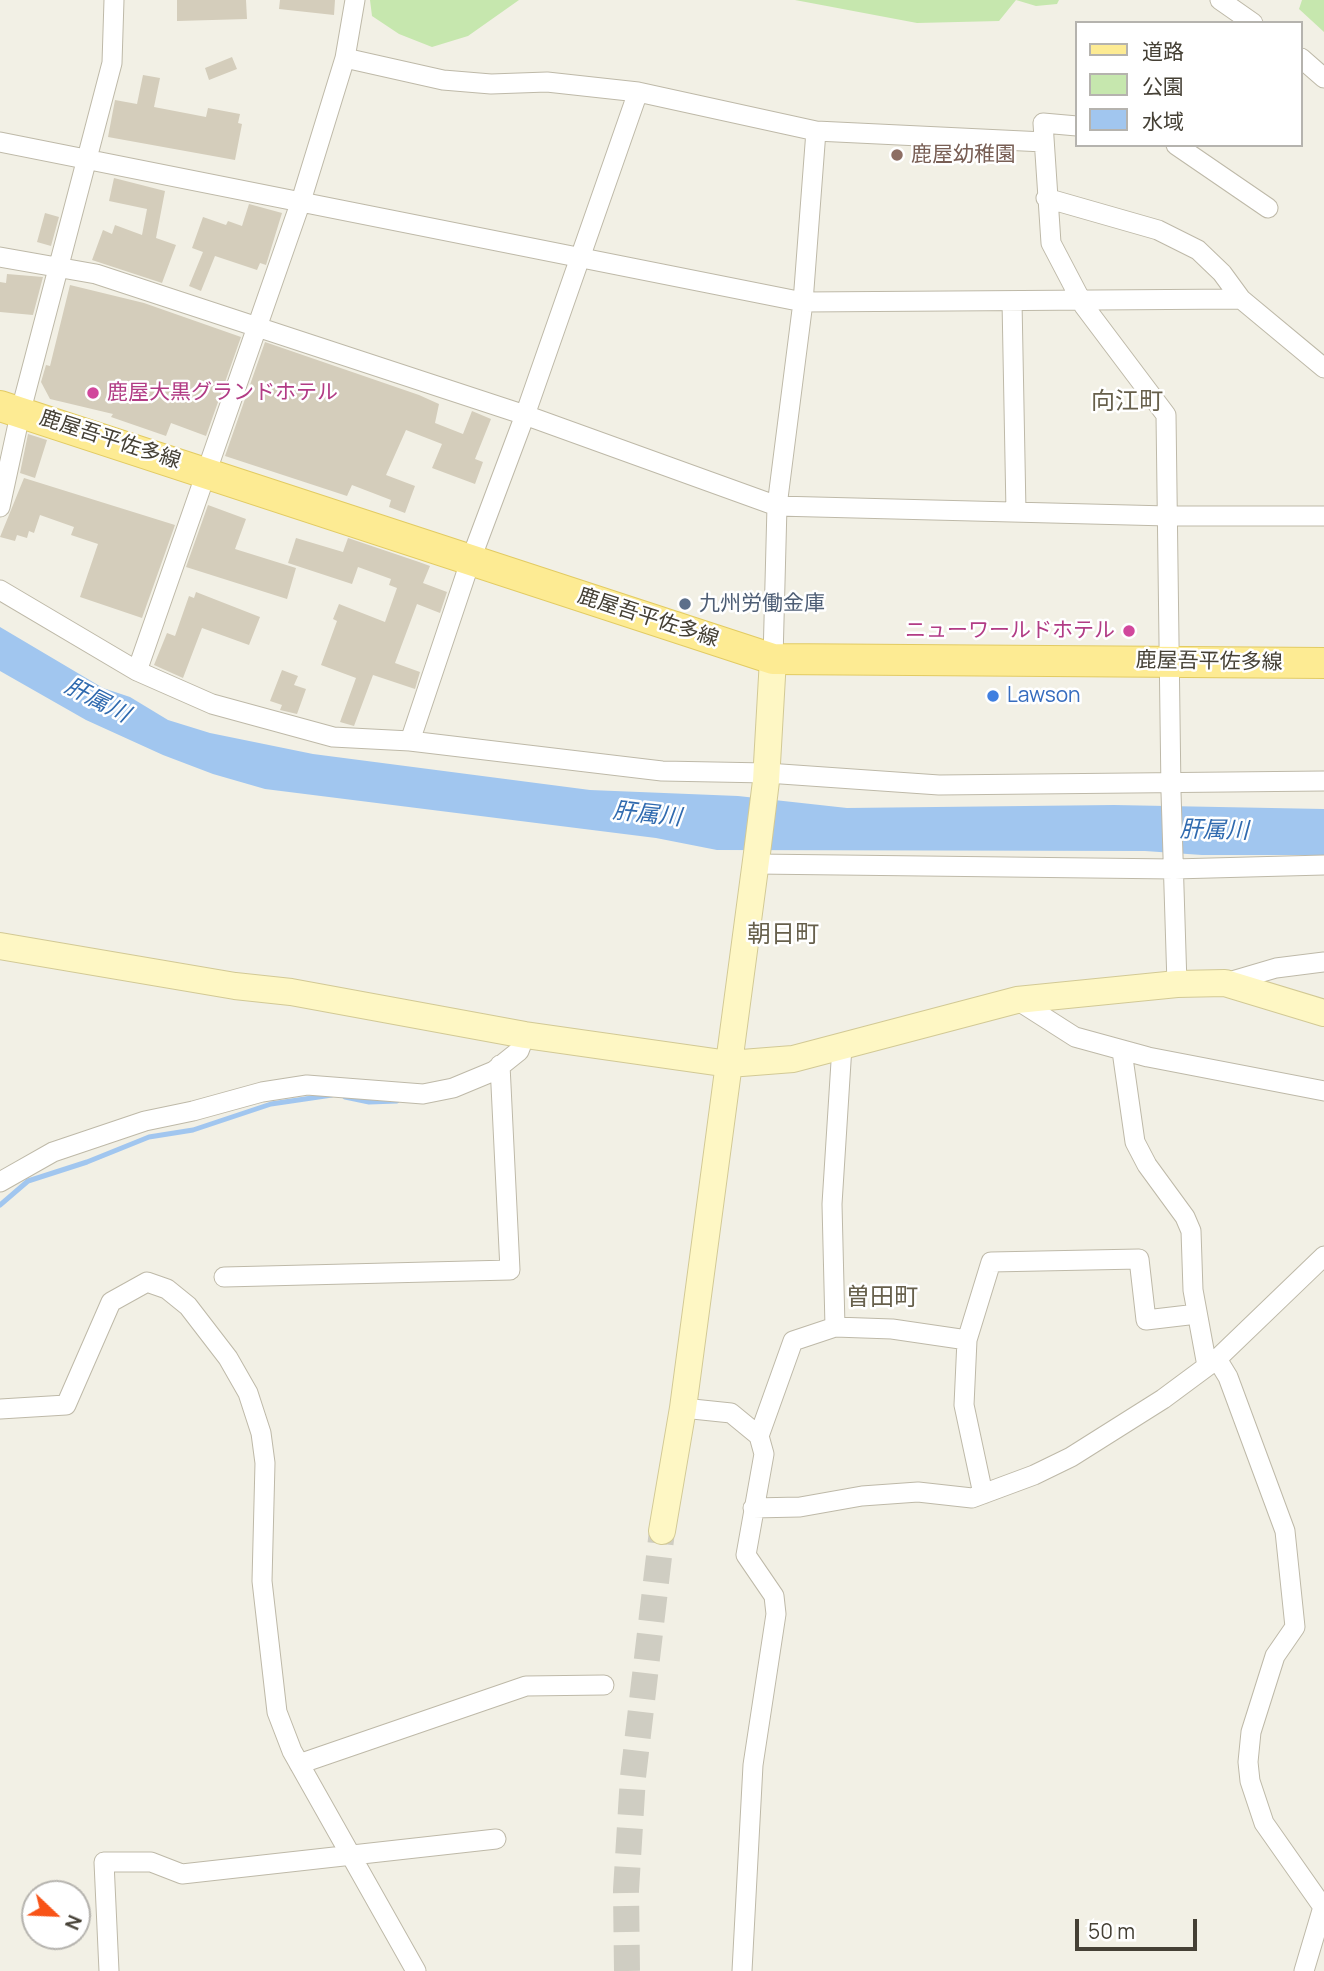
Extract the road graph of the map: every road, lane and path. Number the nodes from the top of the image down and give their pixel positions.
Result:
1 (114, 0) edge
2 (355, 0) edge
3 (1220, 0) edge
4 (1250, 21) edge
5 (345, 58) junction
6 (1303, 60) edge
7 (1324, 78) edge
8 (638, 92) junction
9 (1076, 126) edge
10 (816, 131) junction
11 (0, 142) edge
12 (1044, 142) junction
13 (1179, 147) edge
14 (84, 160) junction
15 (1046, 198) junction
16 (301, 201) junction
17 (1269, 208) dead end
18 (580, 256) junction
19 (0, 257) edge
20 (58, 265) junction
21 (1241, 299) junction
22 (1080, 300) junction
23 (1012, 301) junction
24 (803, 302) junction
25 (256, 328) junction
26 (1324, 368) edge
27 (10, 408) edge
28 (525, 415) junction
29 (206, 472) junction
30 (777, 506) junction
31 (0, 507) edge
32 (1016, 512) junction
33 (1168, 516) junction
34 (1324, 516) edge
35 (471, 559) junction
36 (0, 590) edge
37 (773, 659) junction
38 (1169, 661) junction
39 (1324, 663) edge
40 (136, 671) junction
41 (410, 741) junction
42 (766, 777) junction
43 (1324, 781) edge
44 (1171, 787) junction
45 (756, 858) junction
46 (1173, 864) junction
47 (1324, 865) edge
48 (0, 946) edge
49 (1324, 962) edge
50 (1225, 983) junction
51 (1177, 984) junction
52 (1017, 1000) junction
53 (1324, 1013) edge
54 (525, 1035) junction
55 (842, 1046) junction
56 (1122, 1051) junction
57 (729, 1064) junction
58 (500, 1065) junction
59 (1324, 1091) edge
60 (0, 1182) edge
61 (1324, 1256) edge
62 (224, 1277) dead end
63 (1197, 1314) junction
64 (835, 1327) junction
65 (967, 1340) junction
66 (1212, 1362) junction
67 (683, 1408) junction
68 (0, 1409) edge
69 (759, 1436) junction
70 (983, 1494) junction
71 (752, 1508) junction
72 (662, 1531) tunnel mouth
73 (604, 1685) dead end
74 (299, 1764) junction
75 (496, 1839) dead end
76 (350, 1855) junction
77 (109, 1971) edge
78 (416, 1971) edge
79 (742, 1971) edge
80 (1304, 1971) edge

1 - 14 street
2 - 5 street
3 - 4 street
5 - 8 street
5 - 16 street
6 - 7 street
8 - 10 street
8 - 18 street
9 - 12 street
10 - 12 street
10 - 24 street
11 - 14 street
12 - 15 street
13 - 17 street
14 - 16 street
14 - 20 street
15 - 21 street
15 - 22 street
16 - 18 street
16 - 25 street
18 - 24 street
18 - 28 street
19 - 20 street
20 - 25 street
20 - 27 street
21 - 22 street
21 - 26 street
22 - 23 street
22 - 33 street
23 - 24 street
23 - 32 street
24 - 30 street
25 - 28 street
25 - 29 street
27 - 29 main road, 鹿屋吾平佐多線
27 - 31 street
28 - 30 street
28 - 35 street
29 - 35 main road, 鹿屋吾平佐多線
29 - 40 street
30 - 32 street
30 - 37 street
32 - 33 street
33 - 34 street
33 - 38 street
35 - 37 main road, 鹿屋吾平佐多線
35 - 41 street
36 - 40 street
37 - 38 main road, 鹿屋吾平佐多線
37 - 42 street
38 - 39 main road, 鹿屋吾平佐多線
38 - 44 street
40 - 41 street
41 - 42 street
42 - 44 street
42 - 45 street
43 - 44 street
44 - 46 street
45 - 46 street
45 - 57 street
46 - 47 street
46 - 51 street
48 - 54 street
49 - 50 street
50 - 51 street
50 - 53 street
51 - 52 street
52 - 55 street
52 - 56 street
54 - 57 street
54 - 58 street
55 - 57 street
55 - 64 street
56 - 59 street
56 - 63 street
57 - 67 street
58 - 60 street
58 - 62 street
61 - 66 street
63 - 65 street
63 - 66 street
64 - 65 street
64 - 69 street
65 - 70 street
66 - 70 street
66 - 80 street
67 - 69 street
67 - 72 street
68 - 74 street
69 - 71 street
70 - 71 street
71 - 79 street
73 - 74 street
74 - 76 street
75 - 76 street
76 - 77 street
76 - 78 street

